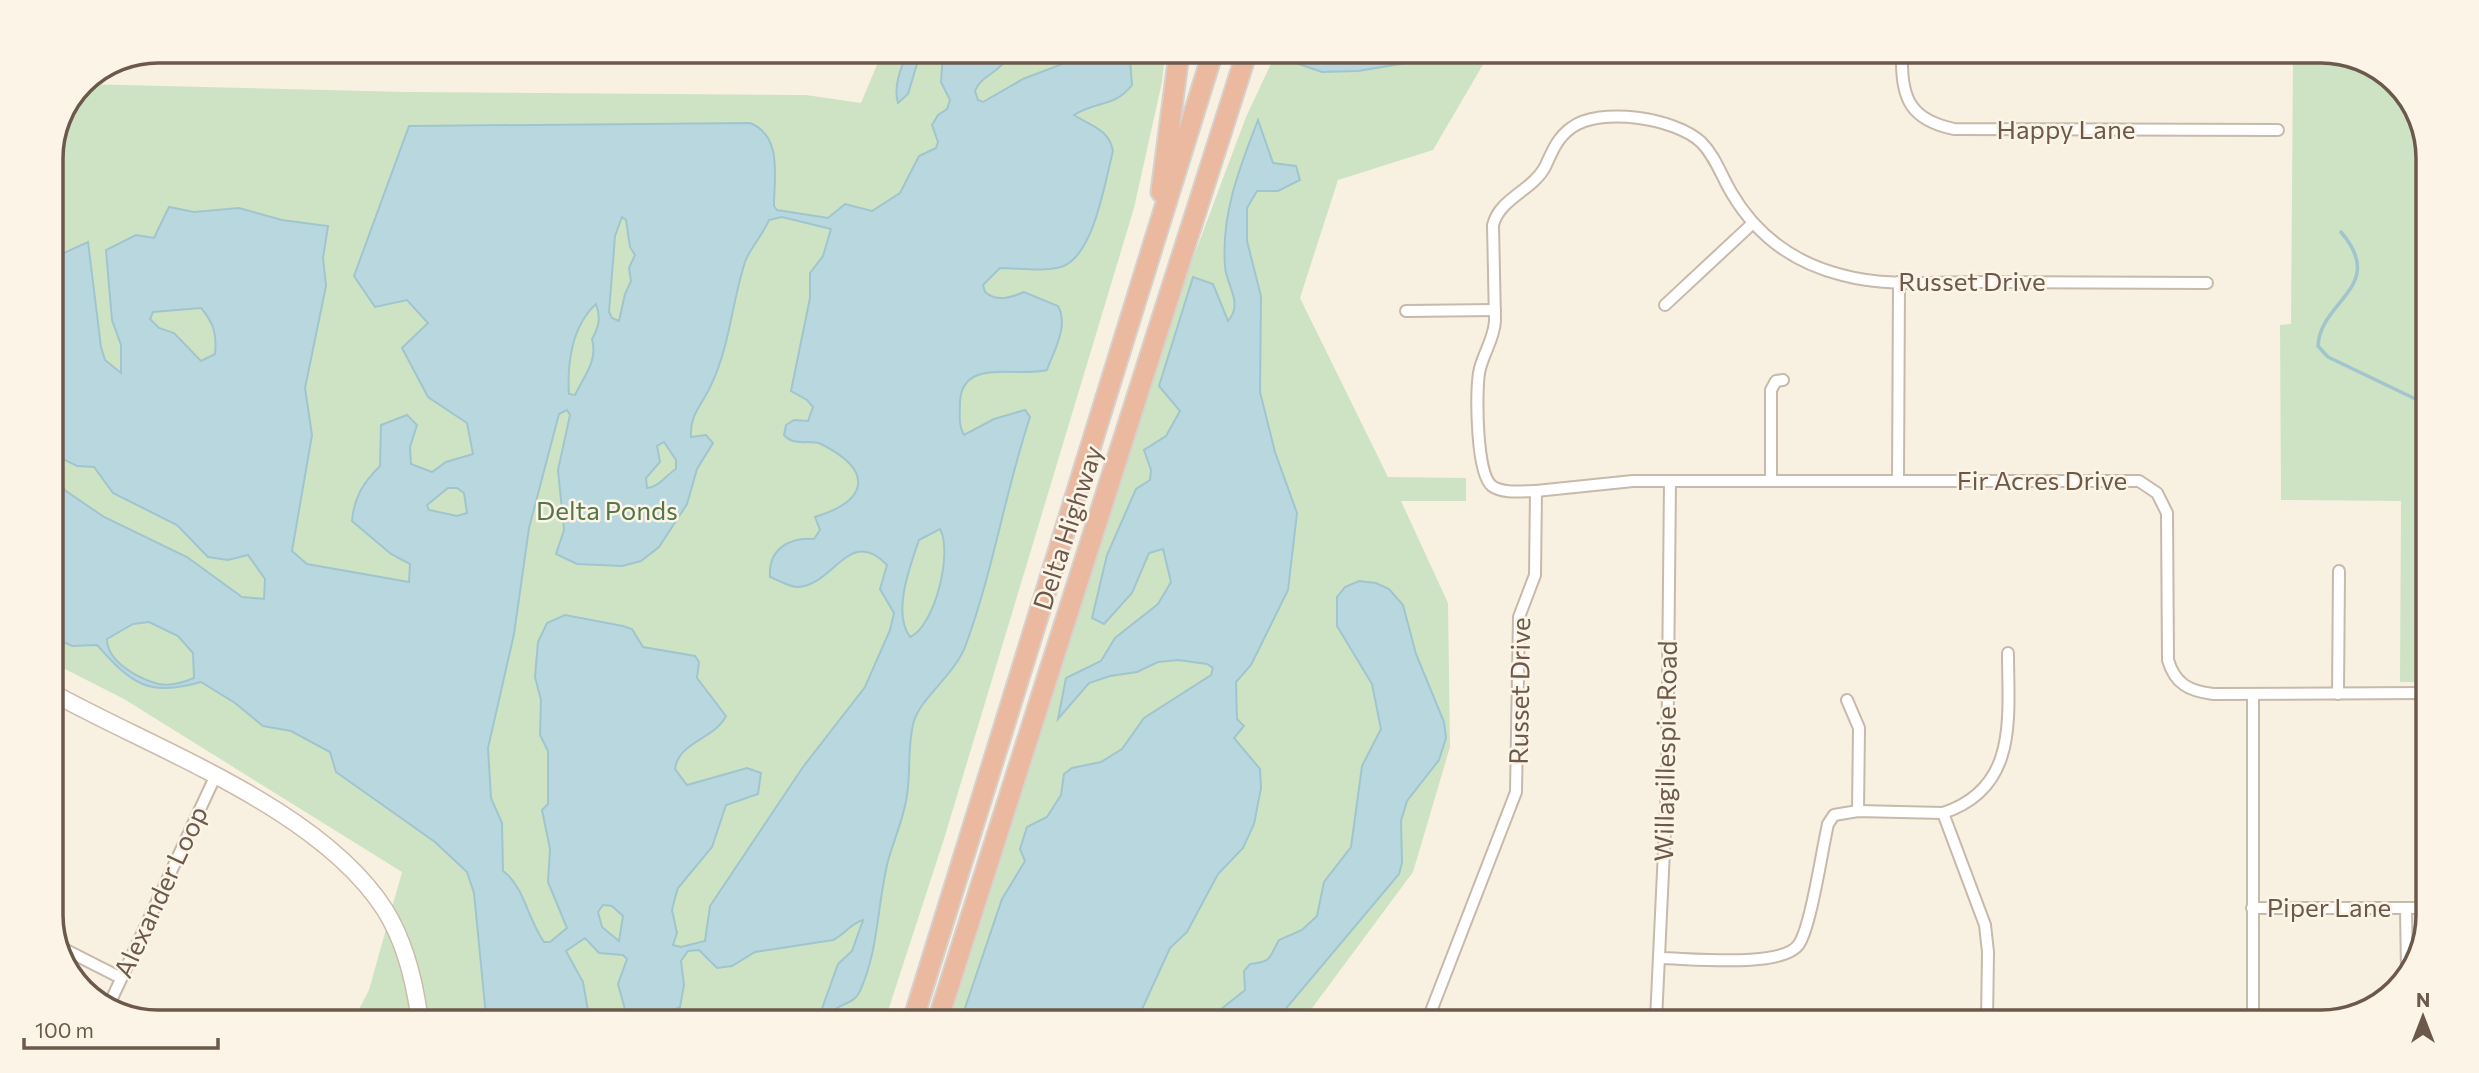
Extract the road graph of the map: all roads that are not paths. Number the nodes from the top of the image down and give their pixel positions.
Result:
1 (1178, 63) edge
2 (1210, 63) edge
3 (1244, 63) edge
4 (1255, 63) edge
5 (1902, 63) edge
6 (1231, 105) junction
7 (2278, 130) dead end
8 (1753, 223) junction
9 (1150, 259) junction
10 (1899, 282) junction
11 (2207, 283) dead end
12 (1665, 304) dead end
13 (1494, 310) junction
14 (1406, 312) dead end
15 (1783, 380) dead end
16 (1670, 481) junction
17 (1771, 481) junction
18 (1898, 481) junction
19 (1535, 491) junction
20 (2339, 572) dead end
21 (2008, 653) dead end
22 (2338, 694) junction
23 (2416, 694) edge
24 (2253, 695) junction
25 (63, 698) edge
26 (1847, 700) dead end
27 (215, 777) junction
28 (1858, 811) junction
29 (1943, 813) junction
30 (2252, 908) junction
31 (2406, 908) junction
32 (2416, 908) edge
33 (71, 953) edge
34 (2407, 956) edge
35 (1659, 958) junction
36 (121, 978) junction
37 (112, 998) edge
38 (418, 1010) edge
39 (916, 1010) edge
40 (941, 1010) edge
41 (1431, 1010) edge
42 (1656, 1010) edge
43 (1987, 1010) edge
44 (2253, 1010) edge

1 - 9 highway
2 - 9 highway, Delta Highway
3 - 6 highway, Delta Highway
4 - 6 highway
5 - 7 street, Happy Lane
6 - 40 highway, Delta Highway
8 - 10 street, Russet Drive
8 - 12 street
8 - 13 street, Russet Drive
9 - 39 highway, Delta Highway
10 - 11 street, Russet Drive
10 - 18 street
13 - 14 street
13 - 19 street, Russet Drive
15 - 17 street
16 - 17 street, Fir Acres Drive
16 - 19 street, Fir Acres Drive
16 - 35 street, Willagillespie Road
17 - 18 street, Fir Acres Drive
18 - 24 street, Fir Acres Drive
19 - 41 street, Russet Drive
20 - 22 street
21 - 29 street
22 - 23 street
22 - 24 street
24 - 30 street
25 - 27 main road
26 - 28 street
27 - 36 street, Alexander Loop
27 - 38 main road
28 - 29 street
28 - 35 street
29 - 43 street
30 - 31 street, Piper Lane
30 - 44 street
31 - 32 street, Piper Lane
31 - 34 street, Piper Lane
33 - 36 street
35 - 42 street, Willagillespie Road
36 - 37 street, Alexander Loop

